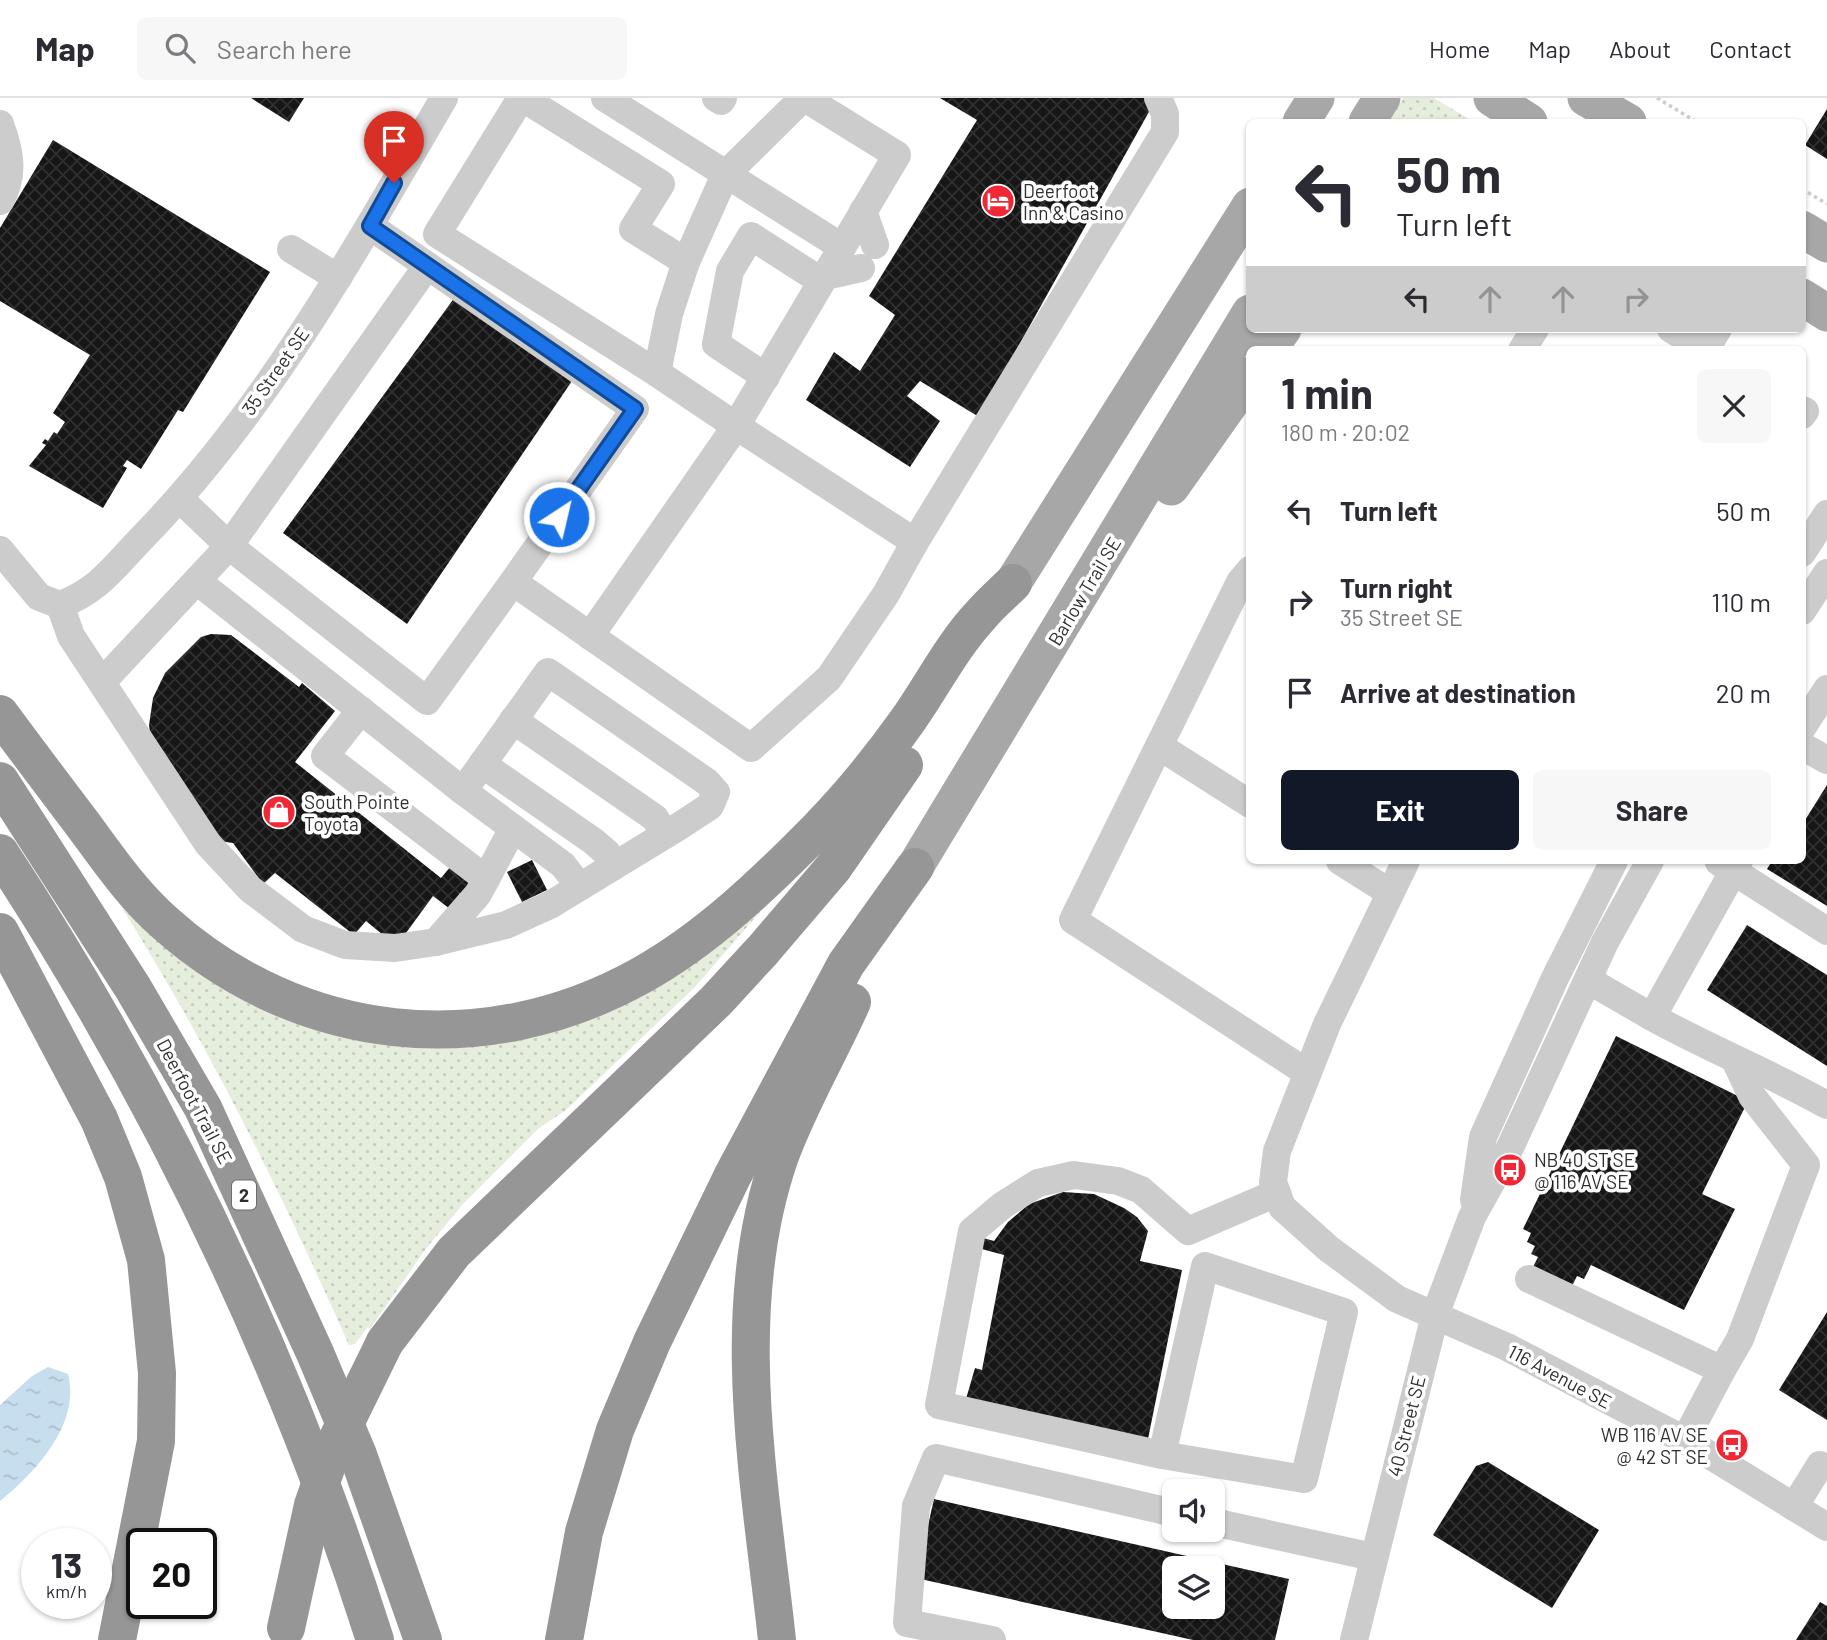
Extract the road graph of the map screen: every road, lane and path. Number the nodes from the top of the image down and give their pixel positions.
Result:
1 (444, 98) edge
2 (522, 98) edge
3 (605, 98) edge
4 (716, 98) edge
5 (723, 98) edge
6 (804, 98) edge
7 (1158, 98) edge
8 (1382, 98) edge
9 (1492, 98) edge
10 (1586, 98) edge
11 (1608, 98) edge
12 (1657, 98) edge
13 (1369, 119) edge
14 (1525, 119) edge
15 (1623, 119) edge
16 (1631, 119) edge
17 (1692, 119) edge
18 (0, 124) edge
19 (725, 175) junction
20 (1806, 191) edge
21 (0, 201) edge
22 (1827, 204) edge
23 (863, 211) junction
24 (1246, 212) edge
25 (370, 226) junction
26 (1806, 231) edge
27 (1827, 244) edge
28 (842, 247) junction
29 (291, 249) dead end
30 (686, 262) junction
31 (428, 266) junction
32 (338, 278) junction
33 (823, 279) junction
34 (1806, 300) edge
35 (1827, 313) edge
36 (1246, 320) edge
37 (1677, 333) edge
38 (1699, 346) edge
39 (657, 373) junction
40 (765, 377) junction
41 (1246, 381) edge
42 (736, 426) junction
43 (180, 499) junction
44 (1827, 514) edge
45 (915, 542) junction
46 (229, 546) junction
47 (1806, 547) edge
48 (1110, 549) junction
49 (0, 550) edge
50 (1827, 573) edge
51 (1246, 575) edge
52 (197, 581) junction
53 (513, 582) junction
54 (1013, 583) junction
55 (60, 605) junction
56 (1806, 605) edge
57 (590, 636) junction
58 (103, 681) junction
59 (1827, 689) edge
60 (361, 710) junction
61 (0, 714) edge
62 (513, 720) junction
63 (1159, 746) junction
64 (1808, 746) edge
65 (482, 764) junction
66 (0, 781) edge
67 (463, 792) junction
68 (1246, 801) edge
69 (513, 828) junction
70 (665, 835) junction
71 (0, 853) edge
72 (1345, 864) edge
73 (1404, 864) edge
74 (1612, 864) edge
75 (1648, 864) edge
76 (1730, 864) edge
77 (614, 866) junction
78 (915, 867) junction
79 (486, 879) junction
80 (580, 887) junction
81 (1389, 892) junction
82 (1827, 930) edge
83 (0, 932) edge
84 (436, 942) junction
85 (1588, 980) junction
86 (1652, 1017) junction
87 (1735, 1060) junction
88 (1306, 1072) junction
89 (1827, 1105) edge
90 (1277, 1193) junction
91 (1472, 1217) junction
92 (1188, 1231) junction
93 (1205, 1266) junction
94 (1529, 1279) dead end
95 (1435, 1315) junction
96 (1722, 1370) junction
97 (1685, 1440) junction
98 (1162, 1455) junction
99 (1820, 1465) dead end
100 (1794, 1507) junction
101 (1162, 1510) edge
102 (1225, 1525) edge
103 (1827, 1527) edge
104 (1373, 1557) junction
105 (907, 1631) edge
106 (286, 1634) edge
107 (117, 1640) edge
108 (375, 1640) edge
109 (423, 1640) edge
110 (564, 1640) edge
111 (777, 1640) edge
112 (992, 1640) edge
113 (1354, 1640) edge

1 - 25 street, 35 Street SE
2 - 30 street
2 - 39 street
3 - 19 street
4 - 5 street
6 - 19 street
6 - 23 street
7 - 45 street
8 - 13 main road
9 - 14 main road
10 - 15 main road
11 - 16 main road
12 - 17 path
18 - 21 street
19 - 28 street
19 - 30 street
20 - 22 path
23 - 28 street
23 - 33 street
24 - 54 main road
25 - 31 street
25 - 32 street, 35 Street SE
26 - 27 main road
28 - 33 street
29 - 32 street
30 - 39 street
31 - 46 street
31 - 53 street
32 - 43 street, 35 Street SE
33 - 40 street
33 - 40 street
34 - 35 main road
36 - 48 main road, Barlow Trail SE
37 - 38 street
39 - 42 street
40 - 42 street
41 - 48 main road
42 - 45 street
42 - 57 street
43 - 46 street
43 - 55 street, 35 Street SE
44 - 47 street
45 - 57 street
46 - 52 street
46 - 53 street
48 - 78 main road, Barlow Trail SE
49 - 55 street
50 - 56 street
51 - 63 street
52 - 58 street
52 - 60 street
53 - 57 street
54 - 61 highway
54 - 106 highway, bridge
55 - 58 street
58 - 84 street
59 - 64 street
60 - 67 street
60 - 79 street
62 - 65 street
62 - 70 street
62 - 70 street
63 - 68 street
63 - 88 street
65 - 67 street
65 - 77 street
66 - 109 highway, Deerfoot Trail SE / 2
67 - 69 street
69 - 79 street
69 - 80 street
70 - 77 street
71 - 108 highway, 2
72 - 81 street
73 - 81 street
74 - 91 street, 40 Street SE
75 - 85 street, 40 Street SE
76 - 82 street
76 - 86 street
77 - 80 street
78 - 110 highway
78 - 111 highway
79 - 84 street
80 - 84 street
81 - 88 street
83 - 107 highway
85 - 86 street
85 - 91 street, 40 Street SE
86 - 87 street
87 - 89 street
87 - 96 street
88 - 90 street
90 - 92 street
90 - 95 street, 116 Avenue SE
91 - 95 street, 40 Street SE
92 - 93 street
92 - 98 street
93 - 98 street
93 - 98 street
94 - 96 street
95 - 97 street, 116 Avenue SE
95 - 104 street, 40 Street SE
96 - 97 street
97 - 100 street, 116 Avenue SE
99 - 100 street
100 - 103 street, 116 Avenue SE
101 - 105 street
102 - 104 street
104 - 113 street, 40 Street SE
105 - 112 street

